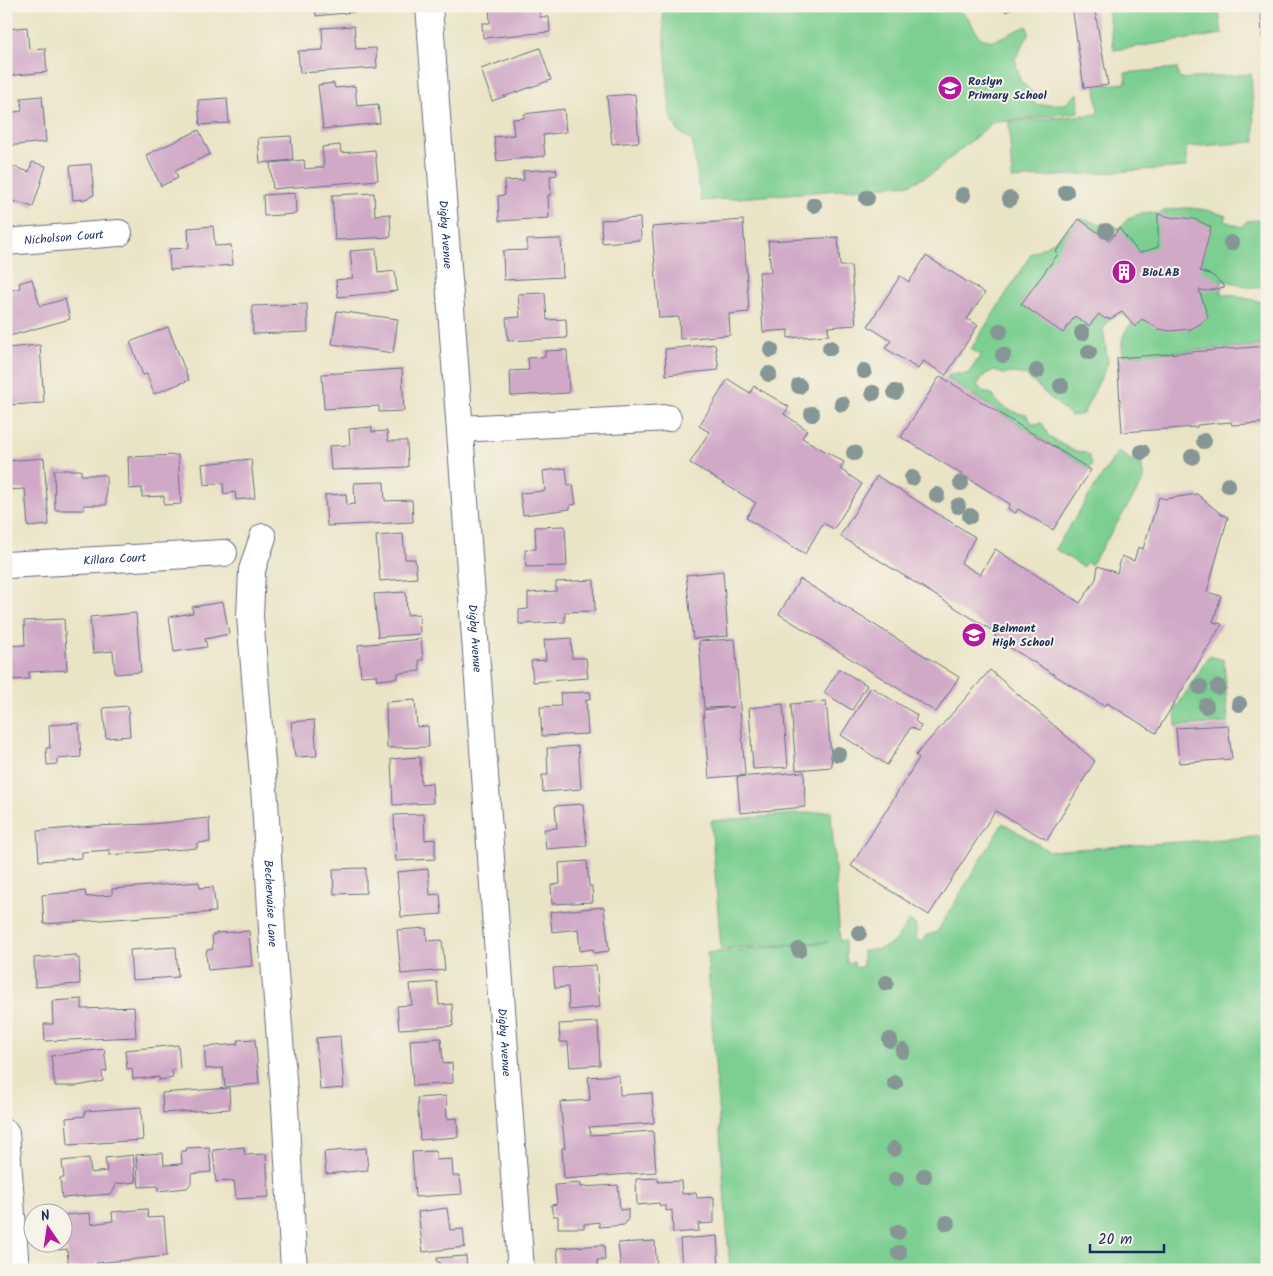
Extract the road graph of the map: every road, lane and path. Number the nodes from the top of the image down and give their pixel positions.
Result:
1 (429, 6) edge
2 (119, 233) dead end
3 (6, 242) edge
4 (668, 418) dead end
5 (460, 429) junction
6 (263, 537) dead end
7 (224, 553) dead end
8 (6, 565) edge
9 (6, 1133) edge
10 (16, 1270) edge
11 (294, 1270) edge
12 (521, 1270) edge

1 - 5 street, Digby Avenue
2 - 3 street, Nicholson Court
4 - 5 street
5 - 12 street, Digby Avenue
6 - 11 street, Bechervaise Lane
7 - 8 street, Killara Court
9 - 10 street

